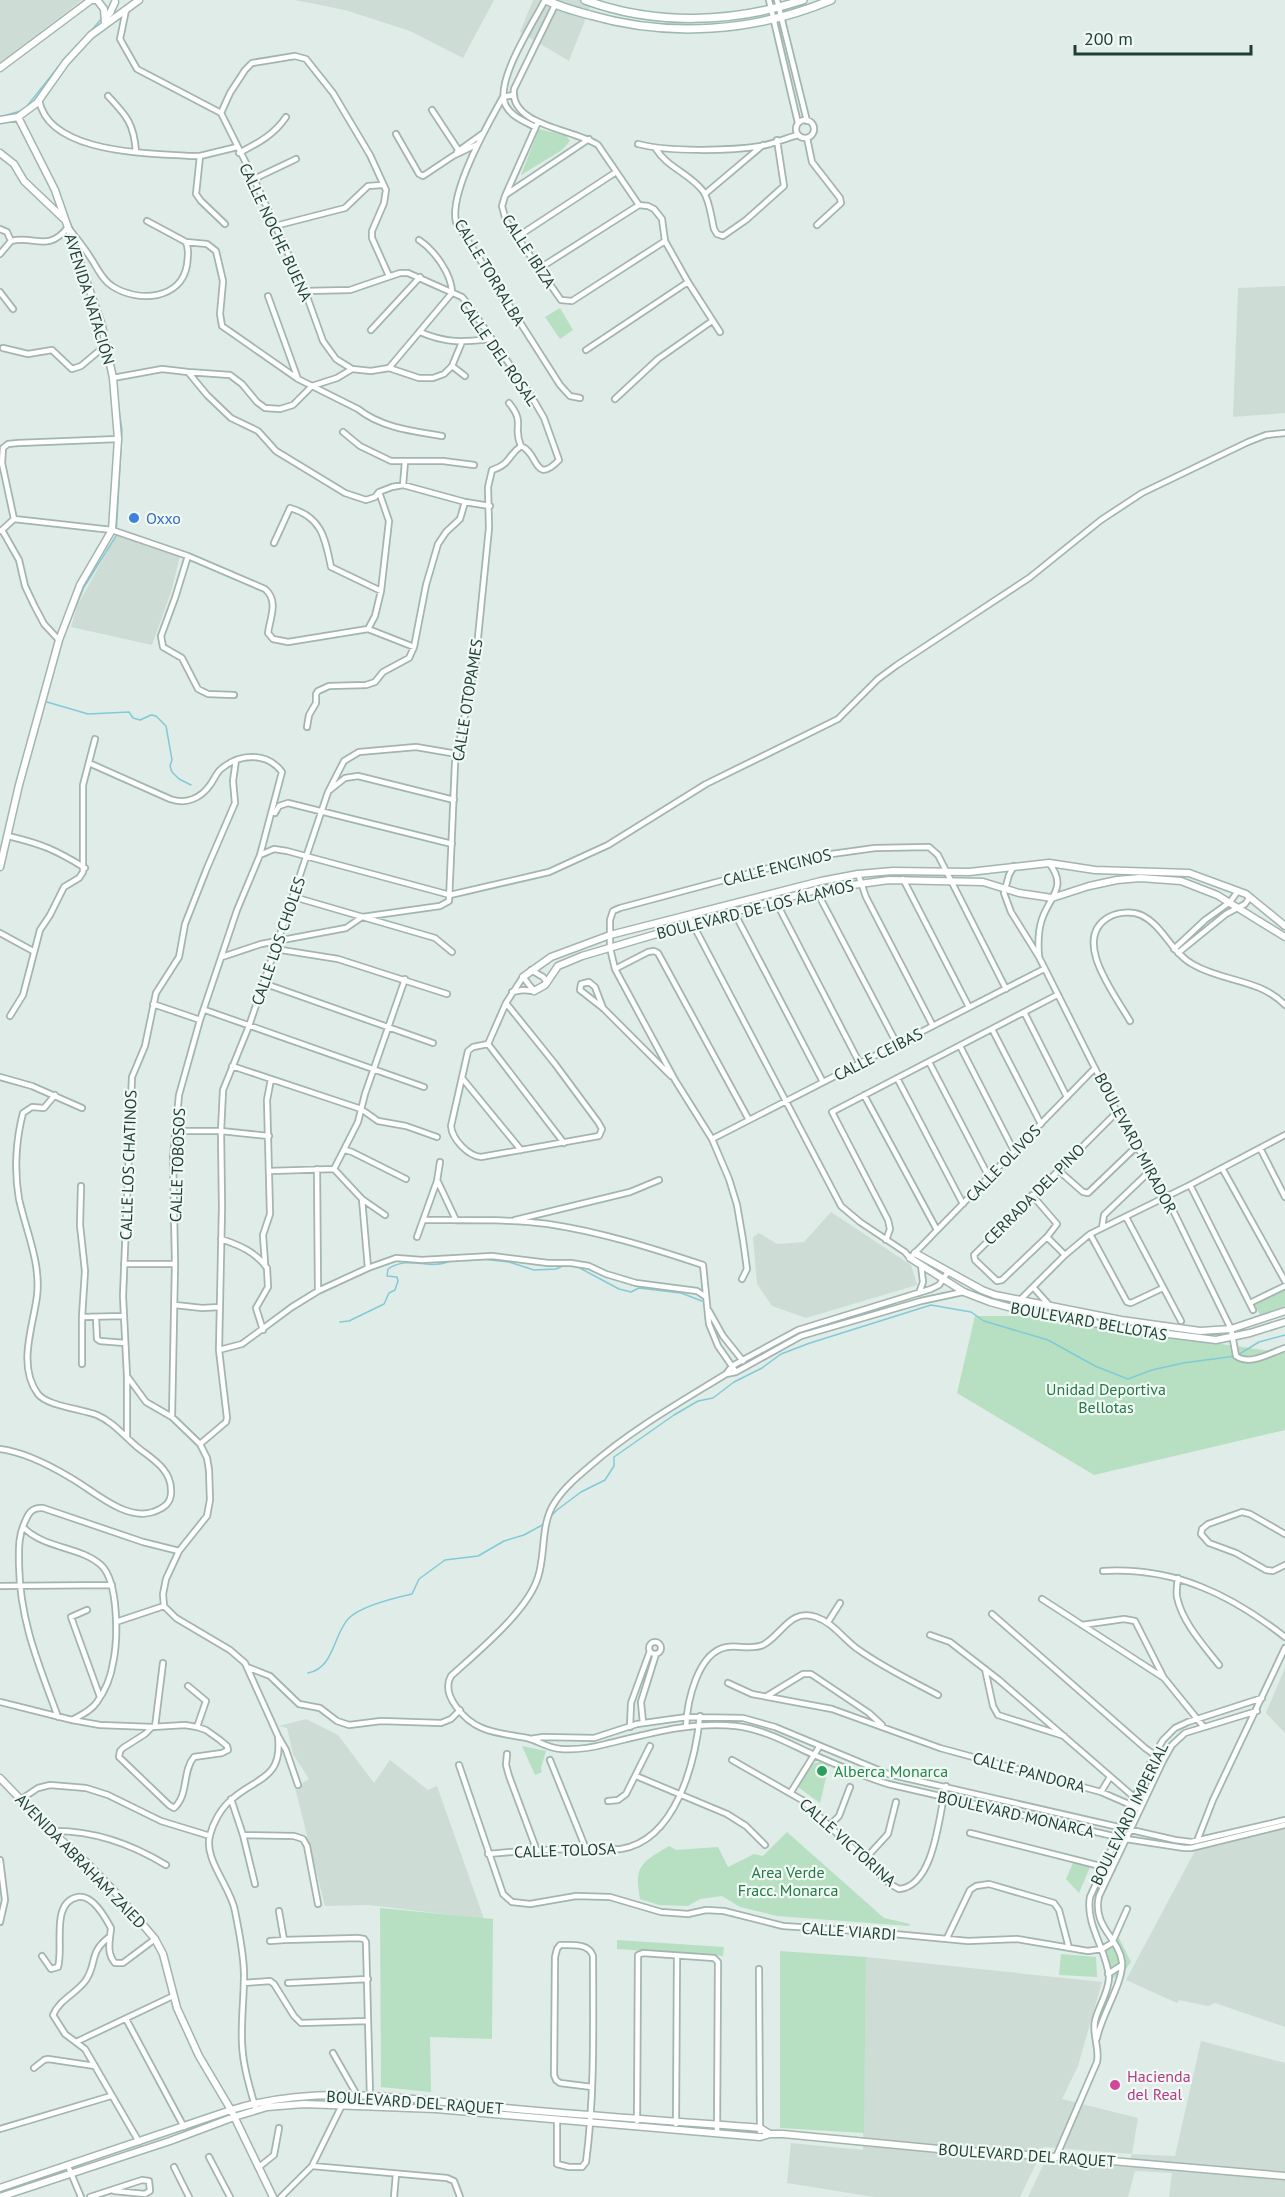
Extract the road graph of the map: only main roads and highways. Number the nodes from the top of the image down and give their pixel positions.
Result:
1 (546, 0) edge
2 (585, 0) edge
3 (803, 0) edge
4 (831, 0) edge
5 (558, 2) edge
6 (776, 6) edge

1 - 5 main road
2 - 6 main road
3 - 6 main road
4 - 5 main road

